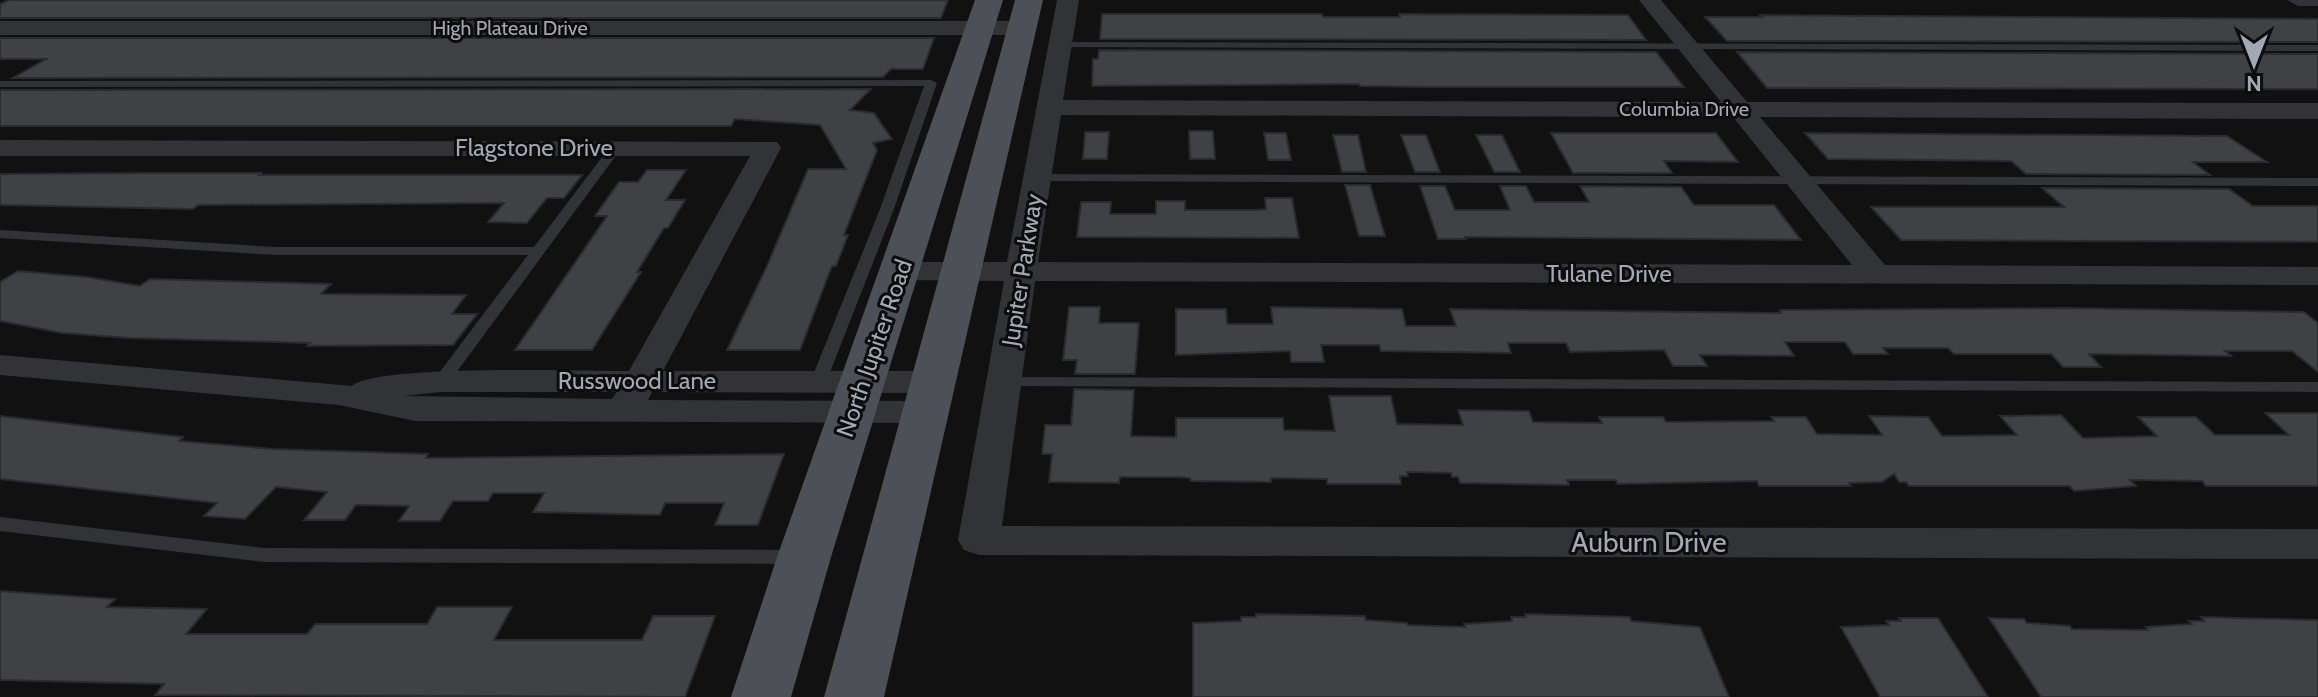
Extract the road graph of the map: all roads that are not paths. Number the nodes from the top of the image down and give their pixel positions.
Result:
1 (1068, 0) edge
2 (1650, 0) edge
3 (2298, 0) edge
4 (2318, 0) edge
5 (985, 14) edge
6 (1025, 14) edge
7 (0, 28) edge
8 (1061, 45) junction
9 (1688, 47) junction
10 (2318, 48) edge
11 (947, 83) junction
12 (0, 84) edge
13 (1050, 107) junction
14 (1740, 110) junction
15 (2318, 111) edge
16 (616, 147) junction
17 (0, 148) edge
18 (1037, 178) junction
19 (1797, 179) junction
20 (2318, 182) edge
21 (0, 234) edge
22 (539, 251) junction
23 (900, 271) junction
24 (961, 271) junction
25 (1021, 271) junction
26 (1876, 274) junction
27 (2318, 276) edge
28 (0, 365) edge
29 (642, 380) junction
30 (441, 381) junction
31 (1004, 382) junction
32 (2318, 387) edge
33 (846, 391) junction
34 (339, 394) junction
35 (931, 397) junction
36 (624, 411) junction
37 (0, 524) edge
38 (979, 540) joint
39 (2318, 544) edge
40 (804, 557) junction
41 (761, 697) edge
42 (854, 697) edge

1 - 8 street, Jupiter Parkway
2 - 9 street
3 - 4 street
5 - 6 street, High Plateau Drive
5 - 7 street, High Plateau Drive
5 - 11 main road, North Jupiter Road
6 - 24 main road
8 - 9 lane
8 - 13 street, Jupiter Parkway
9 - 10 lane
9 - 14 street
11 - 12 lane
11 - 23 main road, North Jupiter Road
11 - 33 lane
13 - 14 street, Columbia Drive
13 - 18 street, Jupiter Parkway
14 - 15 street, Columbia Drive
14 - 19 street
16 - 17 street, Flagstone Drive
16 - 22 lane
16 - 29 street, Flagstone Drive
18 - 19 lane
18 - 25 street, Jupiter Parkway
19 - 20 lane
19 - 26 street
21 - 22 lane
22 - 30 lane
23 - 24 street, Tulane Drive
23 - 33 main road, North Jupiter Road
24 - 25 street, Tulane Drive
24 - 35 main road
25 - 26 street, Tulane Drive
25 - 31 street, Jupiter Parkway
26 - 27 street, Tulane Drive
28 - 34 street, Russwood Lane
29 - 30 street, Russwood Lane
29 - 33 street, Russwood Lane
29 - 36 street, Flagstone Drive
30 - 34 street, Russwood Lane
31 - 32 lane
31 - 38 street, Jupiter Parkway
33 - 35 street, Russwood Lane
33 - 36 street, Russwood Lane
33 - 40 main road, North Jupiter Road
34 - 36 street, Russwood Lane
35 - 42 main road
37 - 40 lane
38 - 39 street, Auburn Drive
40 - 41 main road, North Jupiter Road

